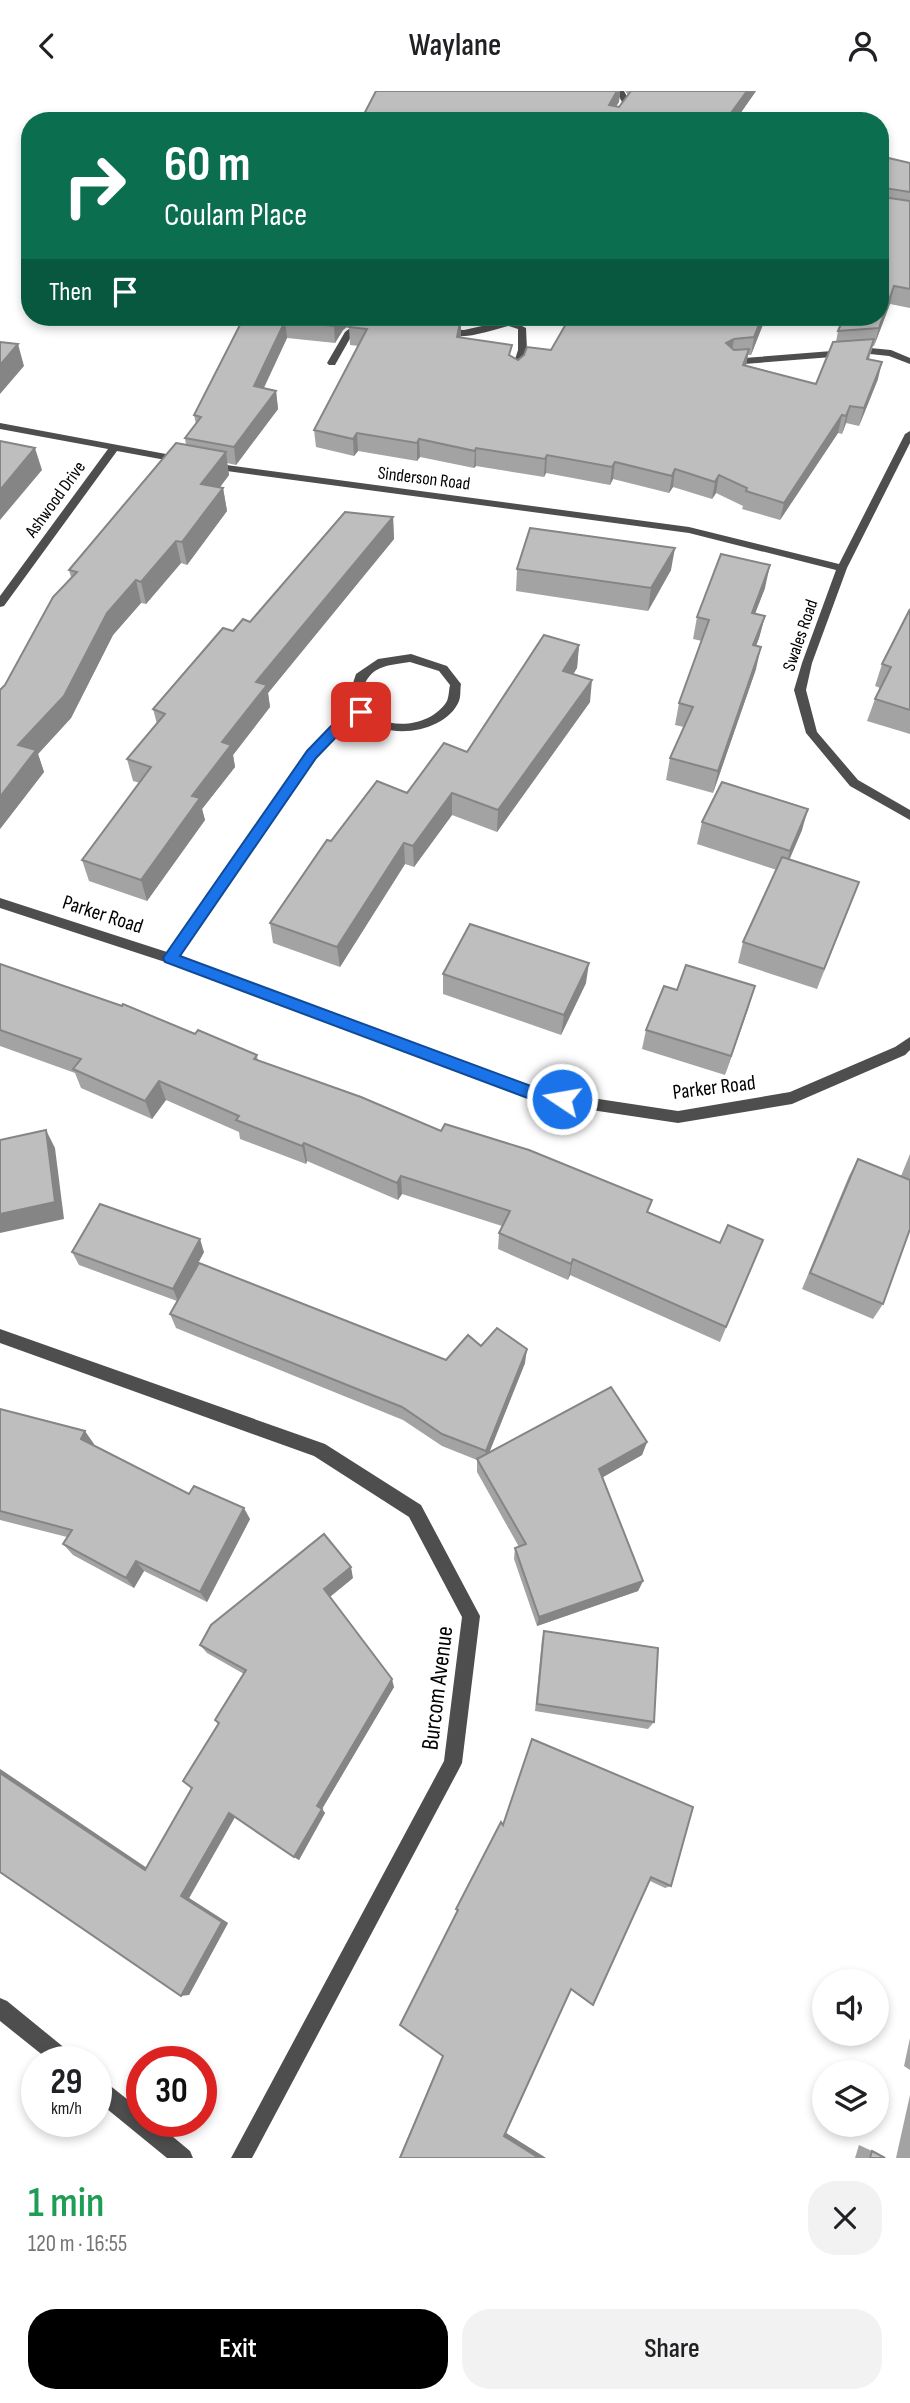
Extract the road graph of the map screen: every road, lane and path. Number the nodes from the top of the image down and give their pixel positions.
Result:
1 (620, 91) edge
2 (620, 112) edge
3 (358, 326) edge
4 (496, 326) edge
5 (517, 326) edge
6 (432, 332) edge
7 (910, 361) edge
8 (731, 362) edge
9 (332, 363) dead end
10 (516, 372) edge
11 (0, 426) edge
12 (910, 435) edge
13 (114, 448) junction
14 (191, 462) edge
15 (203, 464) edge
16 (842, 568) junction
17 (0, 604) edge
18 (361, 712) junction
19 (910, 816) edge
20 (0, 903) edge
21 (170, 958) junction
22 (910, 1042) edge
23 (0, 1336) edge
24 (0, 2008) edge
25 (47, 2046) edge
26 (112, 2100) edge
27 (183, 2158) edge
28 (241, 2158) edge

1 - 2 street
3 - 9 street
4 - 6 street
5 - 10 street
7 - 8 street
11 - 13 street
12 - 16 street, Swales Road
13 - 14 street
13 - 17 street, Ashwood Drive
15 - 16 street, Sinderson Road
16 - 19 street, Swales Road
18 - 18 street
18 - 21 street
20 - 21 street, Parker Road
21 - 22 street, Parker Road
23 - 28 street, Burcom Avenue
24 - 25 street
26 - 27 street

